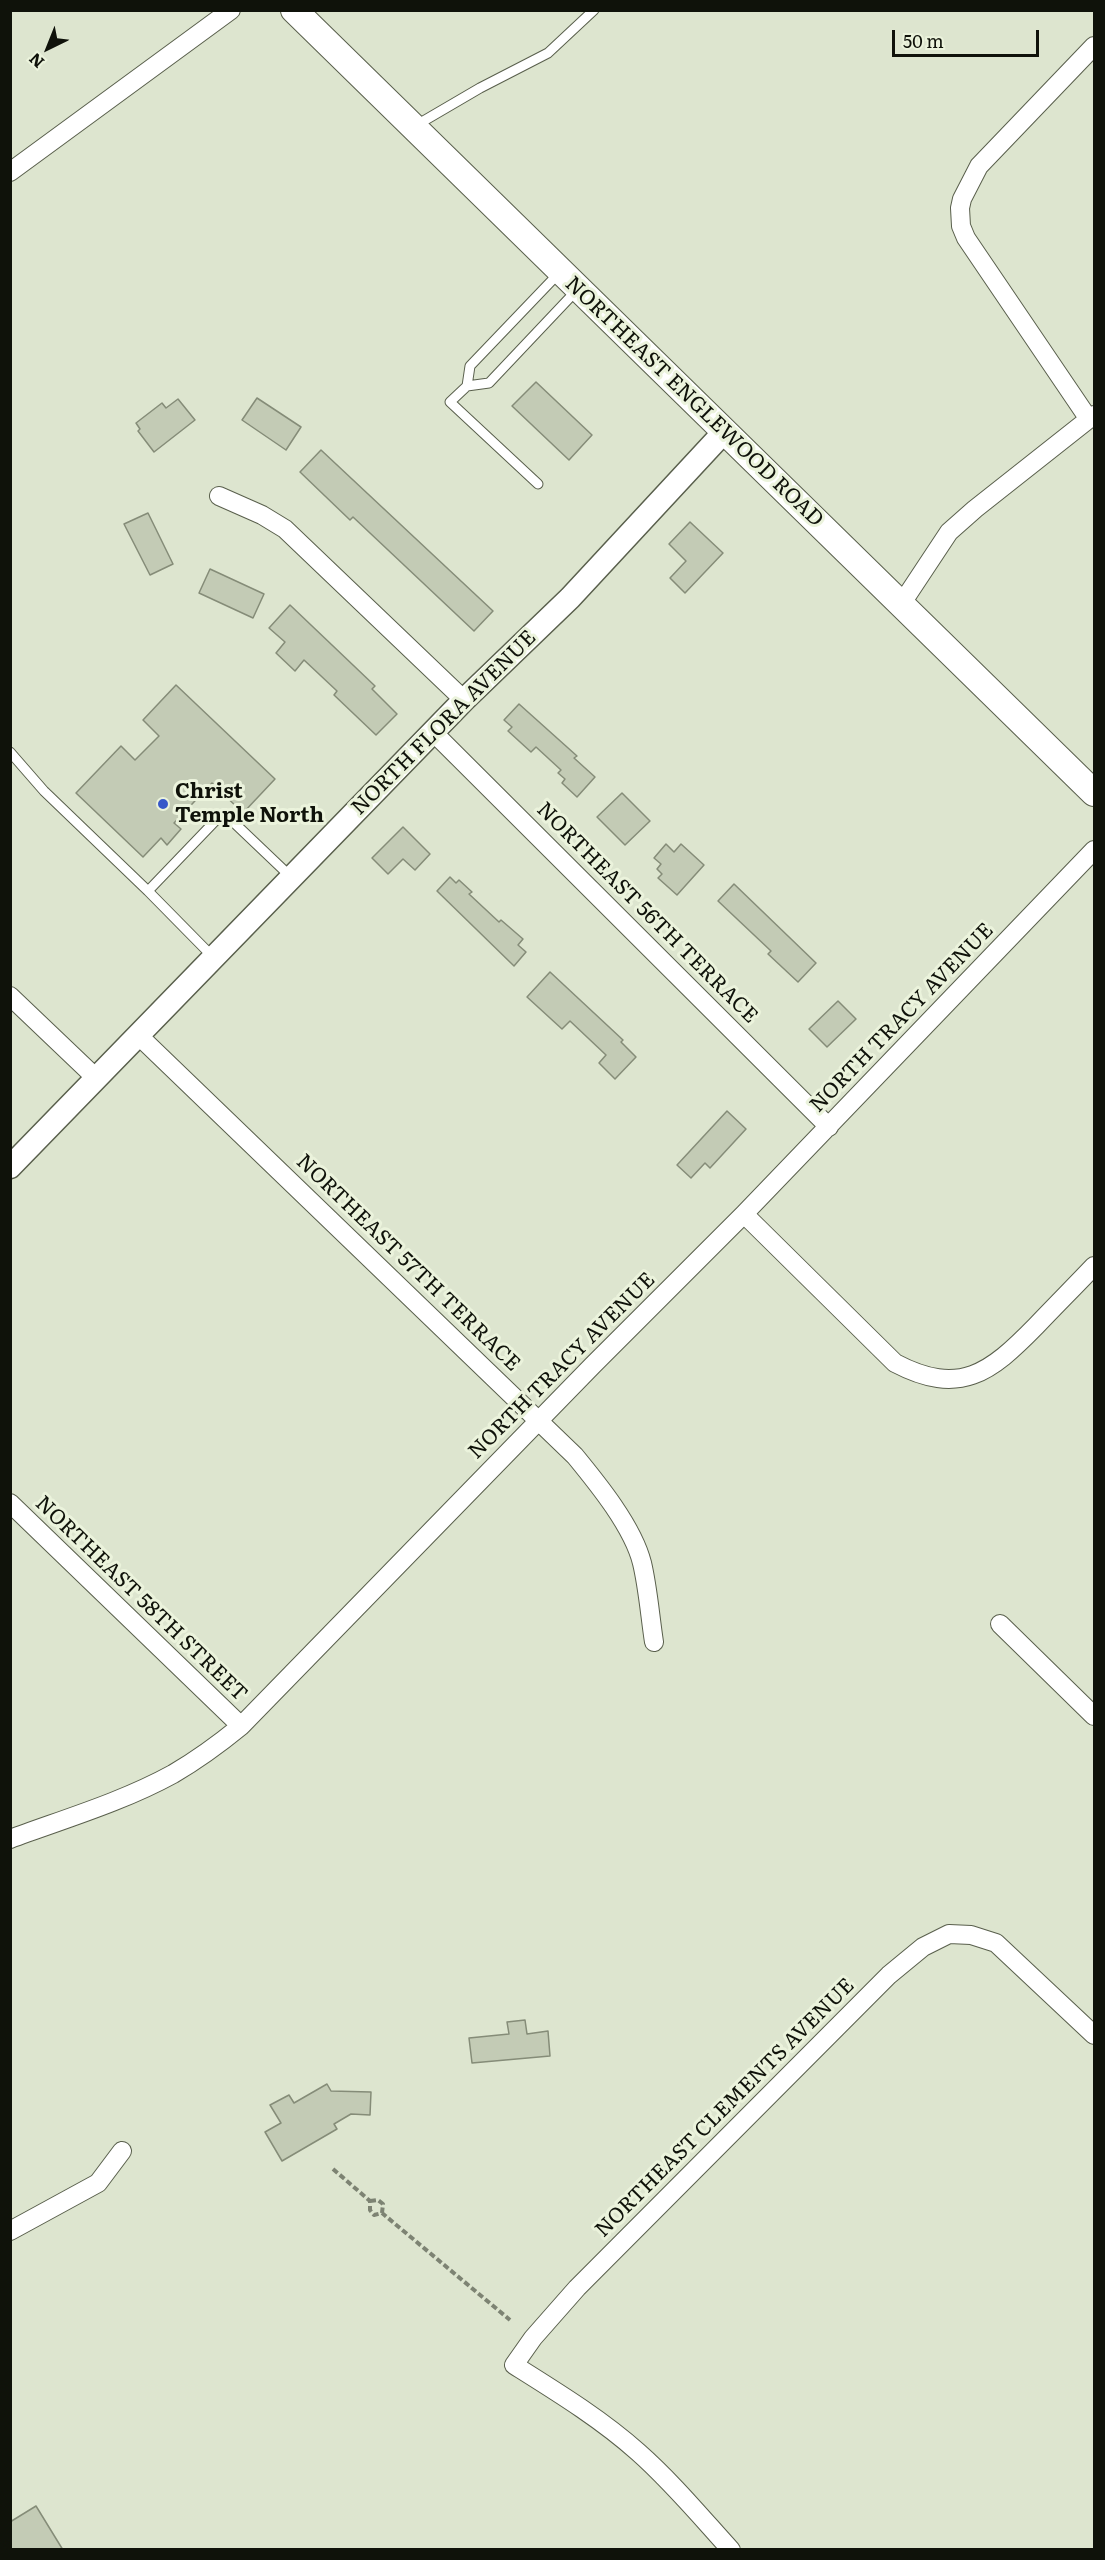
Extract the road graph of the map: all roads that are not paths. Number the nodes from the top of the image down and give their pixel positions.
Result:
1 (231, 10) edge
2 (294, 10) edge
3 (594, 10) edge
4 (1095, 46) edge
5 (413, 127) junction
6 (10, 172) edge
7 (569, 280) junction
8 (466, 386) junction
9 (1091, 416) edge
10 (724, 432) junction
11 (538, 484) dead end
12 (219, 496) dead end
13 (902, 603) junction
14 (464, 700) junction
15 (433, 732) junction
16 (10, 752) edge
17 (1095, 793) edge
18 (1095, 850) edge
19 (291, 877) junction
20 (148, 891) junction
21 (213, 957) junction
22 (10, 996) edge
23 (138, 1035) junction
24 (96, 1078) junction
25 (829, 1127) junction
26 (10, 1167) edge
27 (744, 1214) junction
28 (1095, 1266) edge
29 (540, 1420) junction
30 (10, 1503) edge
31 (1000, 1624) dead end
32 (654, 1642) dead end
33 (1095, 1716) edge
34 (241, 1726) junction
35 (10, 1839) edge
36 (1095, 2035) edge
37 (122, 2151) dead end
38 (10, 2231) edge
39 (731, 2550) edge

1 - 6 street
2 - 5 main road, NORTHEAST ENGLEWOOD ROAD
3 - 5 lane
4 - 9 street
5 - 7 main road, NORTHEAST ENGLEWOOD ROAD
7 - 8 lane
7 - 8 lane
7 - 10 main road, NORTHEAST ENGLEWOOD ROAD
8 - 11 lane
9 - 13 street
10 - 13 main road, NORTHEAST ENGLEWOOD ROAD
10 - 14 street, NORTH FLORA AVENUE
12 - 14 street
13 - 17 main road, NORTHEAST ENGLEWOOD ROAD
14 - 15 street, NORTH FLORA AVENUE
15 - 19 street, NORTH FLORA AVENUE
15 - 25 street, NORTHEAST 56TH TERRACE
16 - 20 lane
18 - 25 street, NORTH TRACY AVENUE
19 - 20 lane
19 - 21 street, NORTH FLORA AVENUE
20 - 21 lane
21 - 23 street, NORTH FLORA AVENUE
22 - 24 street
23 - 24 street, NORTH FLORA AVENUE
23 - 29 street, NORTHEAST 57TH TERRACE
24 - 26 street, NORTH FLORA AVENUE
25 - 27 street, NORTH TRACY AVENUE
27 - 28 street
27 - 29 street, NORTH TRACY AVENUE
29 - 32 street, NORTHEAST 57TH TERRACE
29 - 34 street, NORTH TRACY AVENUE
30 - 34 street, NORTHEAST 58TH STREET
31 - 33 street
34 - 35 street, NORTH TRACY AVENUE
36 - 39 street, NORTHEAST CLEMENTS AVENUE
37 - 38 street

